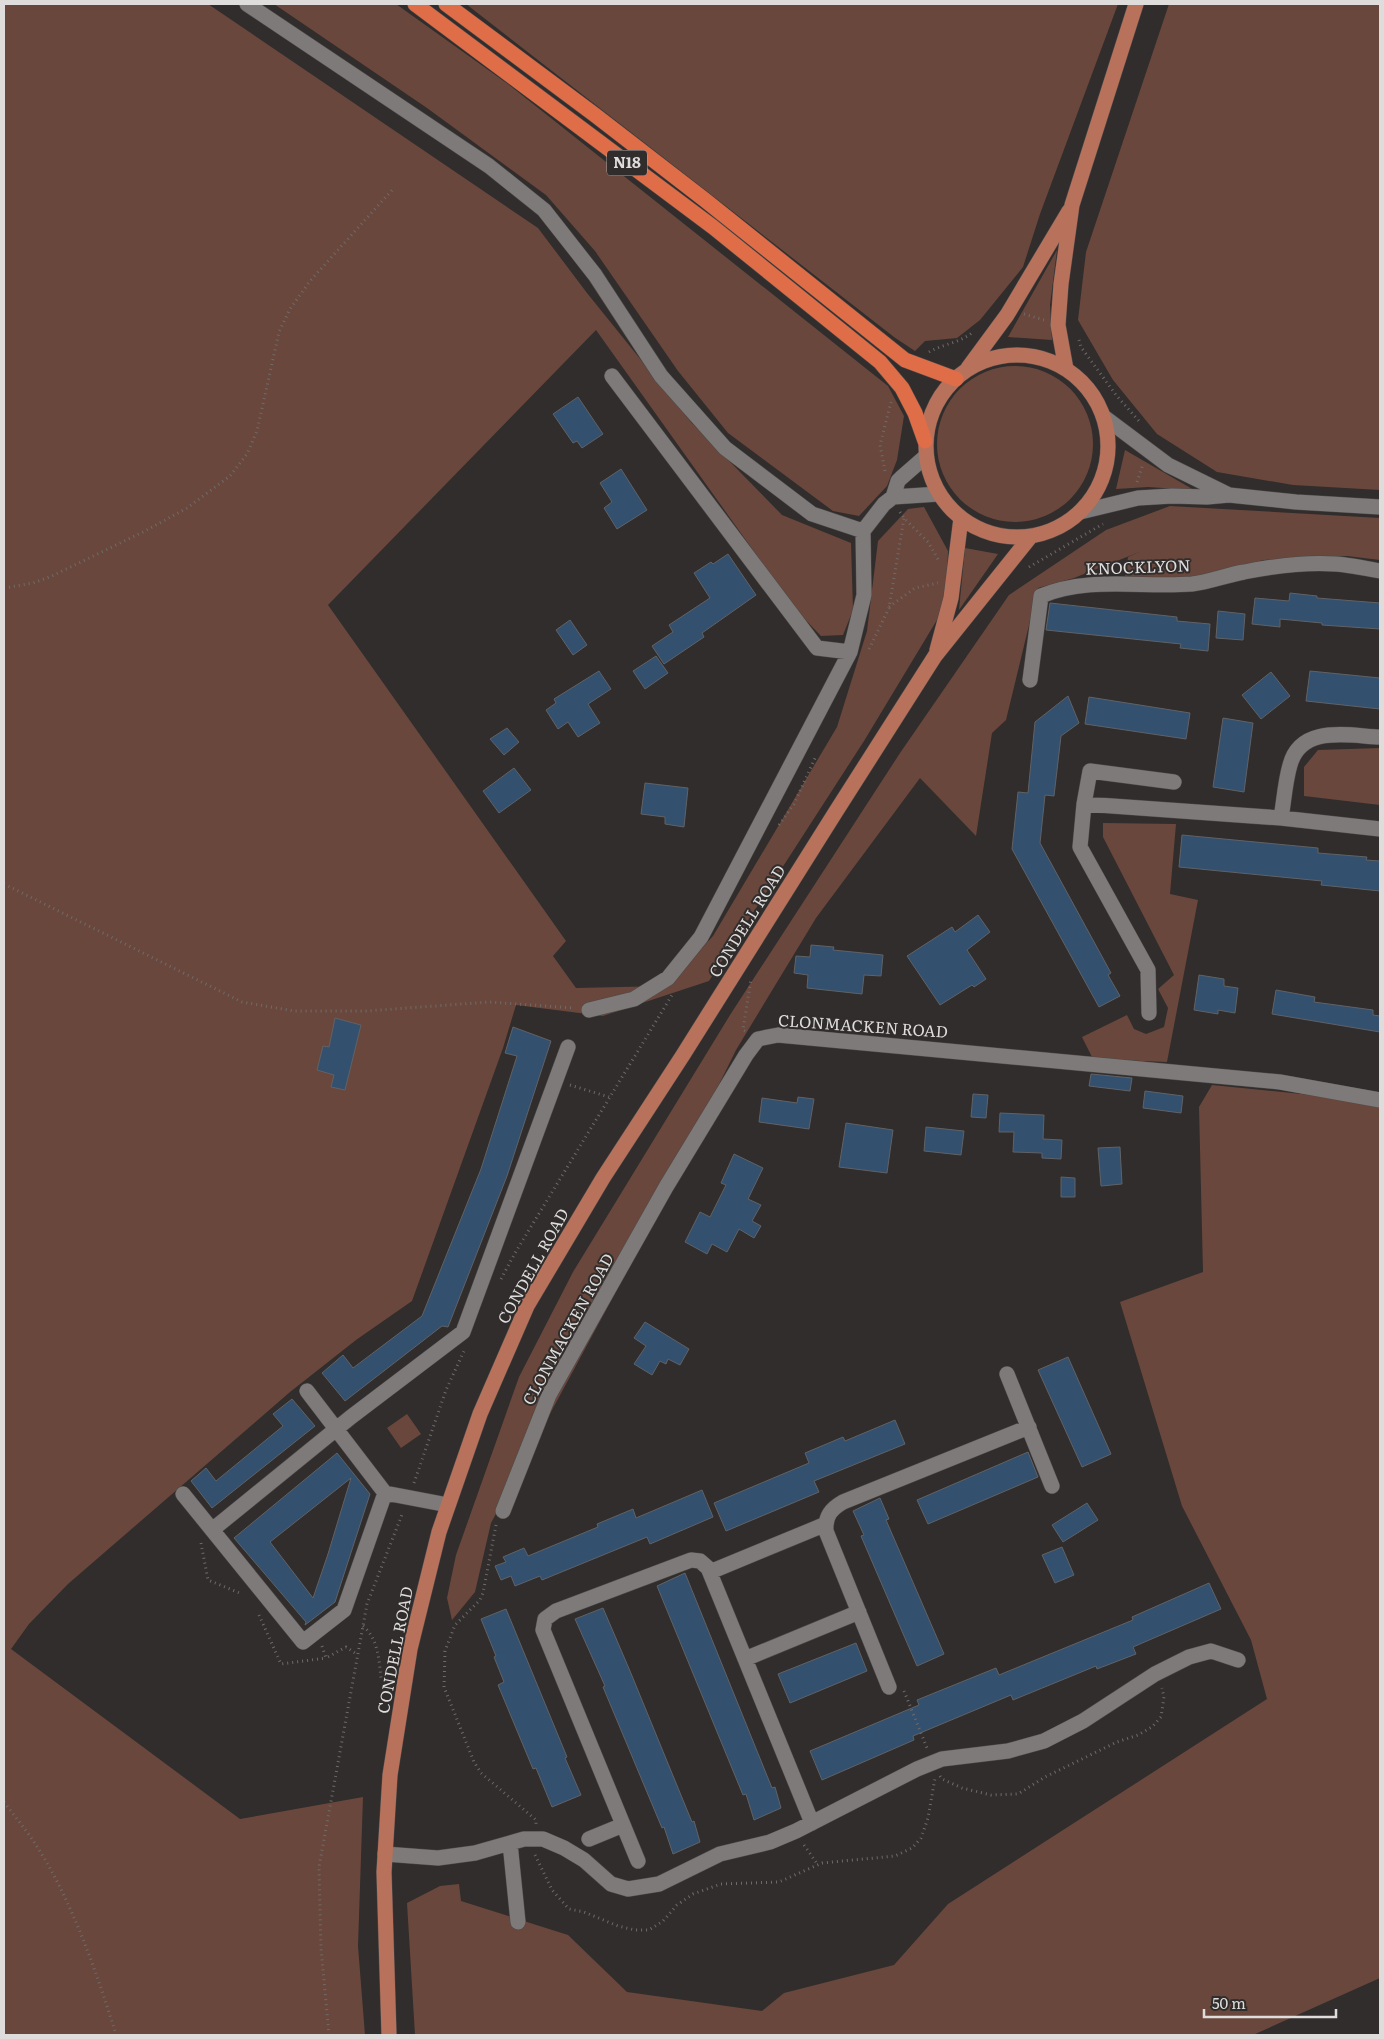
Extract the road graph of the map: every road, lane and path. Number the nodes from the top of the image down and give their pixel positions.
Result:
1 (247, 4) edge
2 (415, 4) edge
3 (446, 4) edge
4 (1136, 4) edge
5 (393, 189) dead end
6 (1072, 205) junction
7 (1022, 313) dead end
8 (1051, 322) dead end
9 (978, 328) dead end
10 (1078, 339) dead end
11 (939, 346) dead end
12 (1066, 369) junction
13 (961, 375) junction
14 (612, 376) dead end
15 (893, 396) dead end
16 (1104, 417) junction
17 (1144, 427) dead end
18 (925, 449) junction
19 (1144, 461) dead end
20 (884, 466) dead end
21 (1136, 488) dead end
22 (938, 494) junction
23 (1229, 495) junction
24 (893, 497) junction
25 (1380, 507) edge
26 (1080, 512) junction
27 (961, 518) junction
28 (1107, 522) dead end
29 (863, 531) junction
30 (1031, 536) junction
31 (941, 565) dead end
32 (1380, 571) edge
33 (1023, 572) dead end
34 (942, 582) dead end
35 (4, 588) edge
36 (850, 652) junction
37 (935, 656) junction
38 (1030, 680) dead end
39 (1380, 737) edge
40 (1174, 782) dead end
41 (1084, 804) junction
42 (1281, 818) junction
43 (1380, 829) edge
44 (4, 884) edge
45 (752, 976) dead end
46 (589, 1010) joint
47 (1149, 1013) dead end
48 (758, 1039) junction
49 (568, 1047) dead end
50 (555, 1080) junction
51 (609, 1097) dead end
52 (1380, 1100) edge
53 (1007, 1374) dead end
54 (307, 1391) dead end
55 (1029, 1427) junction
56 (337, 1429) junction
57 (1052, 1486) dead end
58 (384, 1493) junction
59 (183, 1494) dead end
60 (448, 1505) junction
61 (503, 1511) joint
62 (826, 1524) junction
63 (206, 1533) junction
64 (710, 1572) junction
65 (243, 1594) dead end
66 (258, 1612) dead end
67 (859, 1612) junction
68 (363, 1626) dead end
69 (316, 1632) junction
70 (358, 1655) dead end
71 (326, 1658) junction
72 (745, 1659) junction
73 (1238, 1660) dead end
74 (1155, 1674) junction
75 (381, 1678) dead end
76 (896, 1688) joint
77 (934, 1766) junction
78 (4, 1802) edge
79 (812, 1823) junction
80 (623, 1825) junction
81 (534, 1839) junction
82 (589, 1839) dead end
83 (510, 1843) junction
84 (385, 1854) junction
85 (638, 1861) dead end
86 (518, 1922) dead end
87 (116, 2035) edge
88 (389, 2035) edge

1 - 29 street
2 - 18 highway, N18
3 - 13 highway, N18
4 - 6 main road
5 - 35 path
6 - 12 main road
6 - 13 main road
7 - 8 path
9 - 11 path
10 - 17 path
12 - 13 main road
12 - 16 main road
13 - 18 main road
14 - 36 street
15 - 20 path
16 - 23 street
16 - 26 main road
18 - 22 main road
18 - 24 street
19 - 21 path
22 - 24 street
22 - 27 main road
23 - 25 street
23 - 26 street
24 - 29 street
26 - 30 main road
27 - 30 main road
27 - 37 main road
28 - 33 path
29 - 36 street
30 - 37 main road
31 - 34 path
32 - 38 street, KNOCKLYON
36 - 46 street
37 - 60 main road, CONDELL ROAD
39 - 42 street
40 - 41 street
41 - 42 street
41 - 47 street
42 - 43 street
44 - 46 path
45 - 48 path
48 - 52 street, CLONMACKEN ROAD
48 - 61 street, CLONMACKEN ROAD
49 - 50 street
50 - 51 path
50 - 56 street
53 - 55 street
54 - 56 street
55 - 57 street
55 - 62 street
56 - 58 street
56 - 63 street
58 - 60 street
58 - 69 street
59 - 63 street
60 - 84 main road, CONDELL ROAD
61 - 81 path
62 - 64 street
62 - 67 street
63 - 65 path
63 - 69 street
64 - 72 street
64 - 80 street
66 - 71 path
67 - 72 street
67 - 76 street
68 - 75 path
69 - 71 path
70 - 71 path
72 - 79 street
73 - 74 street
74 - 77 street
74 - 77 path
76 - 77 path
77 - 79 street
77 - 81 path
78 - 87 path
79 - 81 street
80 - 82 street
80 - 85 street
81 - 83 street
83 - 84 street
83 - 86 street
84 - 88 main road, CONDELL ROAD

